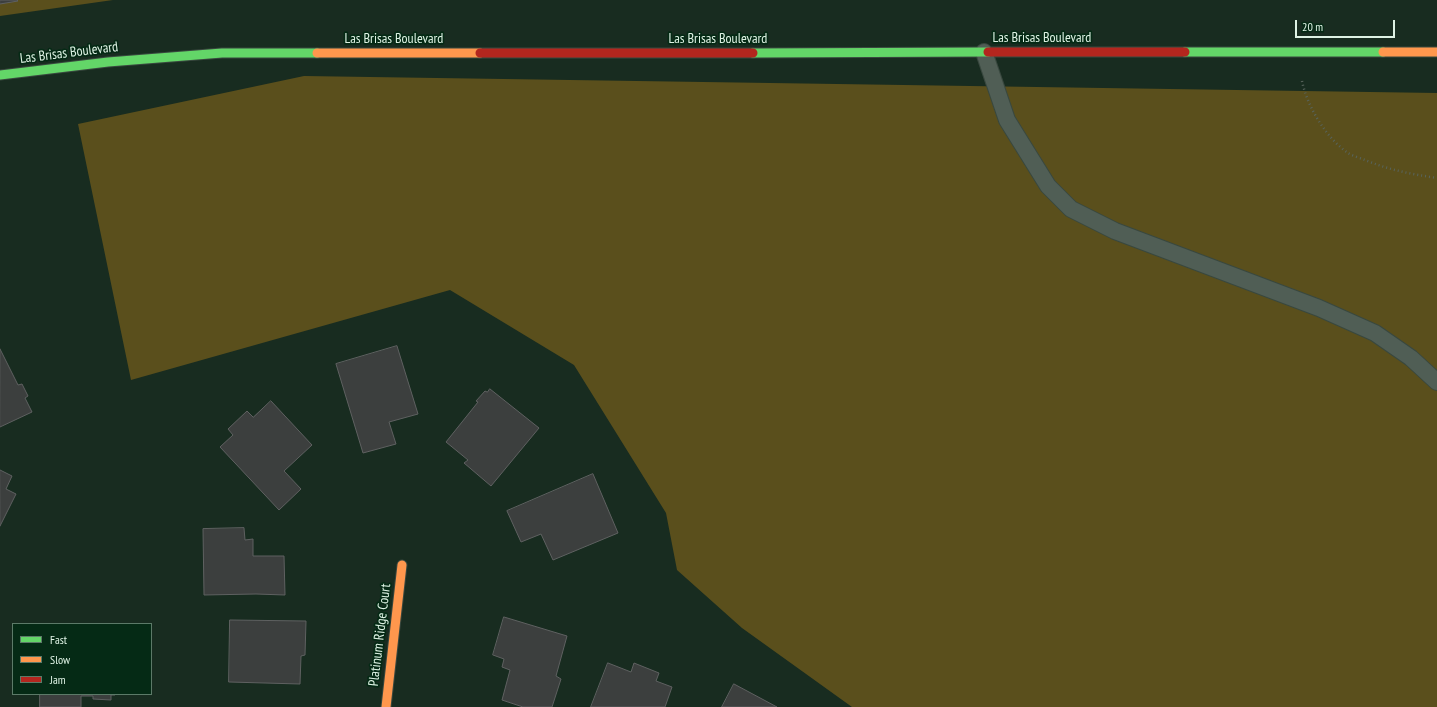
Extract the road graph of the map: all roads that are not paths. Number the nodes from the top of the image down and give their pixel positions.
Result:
1 (984, 52) junction
2 (1437, 52) edge
3 (0, 75) edge
4 (1437, 382) edge
5 (402, 565) dead end
6 (386, 707) edge

1 - 2 street, Las Brisas Boulevard
1 - 3 street, Las Brisas Boulevard
1 - 4 lane
5 - 6 street, Platinum Ridge Court

